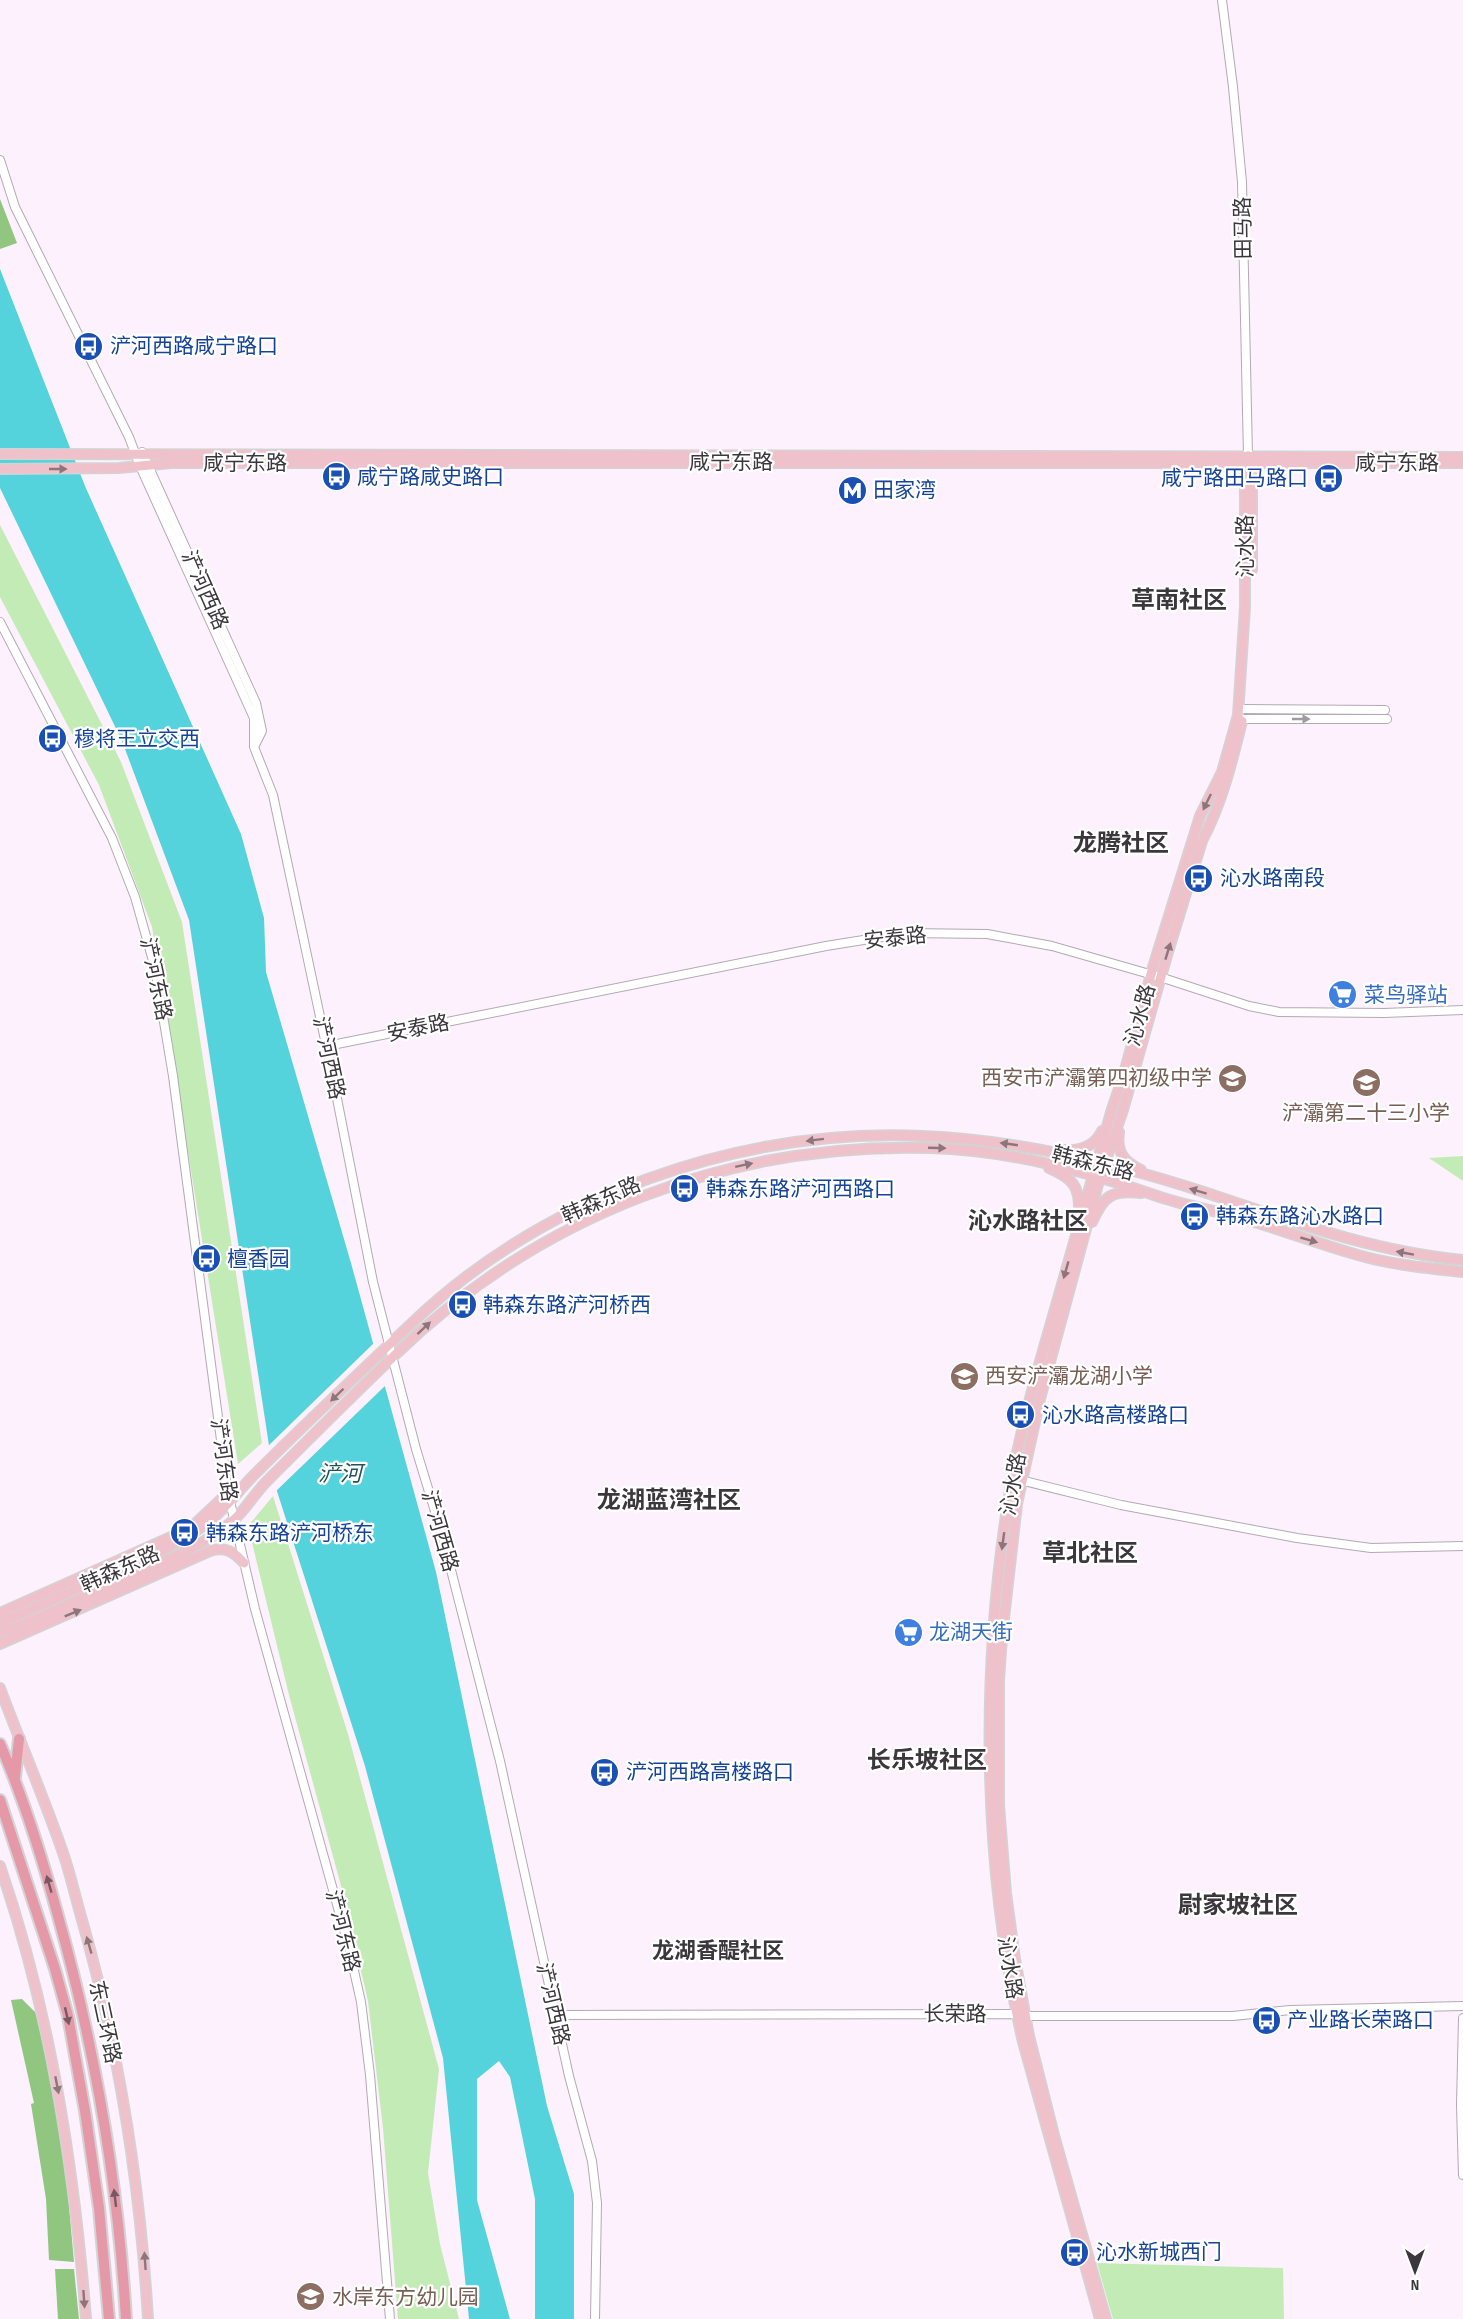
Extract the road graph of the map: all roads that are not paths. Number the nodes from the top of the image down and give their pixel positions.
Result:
1 (1222, 0) edge
2 (0, 160) edge
3 (0, 454) edge
4 (1463, 457) edge
5 (1248, 460) junction
6 (143, 461) junction
7 (1174, 463) junction
8 (1463, 463) edge
9 (0, 469) edge
10 (1193, 471) dead end
11 (0, 622) edge
12 (1244, 709) junction
13 (1328, 710) junction
14 (1243, 719) junction
15 (1328, 719) junction
16 (1156, 976) junction
17 (1463, 1010) edge
18 (327, 1046) junction
19 (1112, 1109) junction
20 (1121, 1116) junction
21 (1036, 1149) junction
22 (1028, 1160) junction
23 (1101, 1163) junction
24 (1097, 1176) junction
25 (1165, 1181) junction
26 (1154, 1195) junction
27 (1076, 1233) junction
28 (1082, 1243) junction
29 (1463, 1260) edge
30 (1463, 1272) edge
31 (388, 1346) junction
32 (392, 1358) junction
33 (1017, 1479) junction
34 (229, 1498) junction
35 (234, 1521) junction
36 (1463, 1546) edge
37 (177, 1556) junction
38 (197, 1556) junction
39 (244, 1563) junction
40 (168, 1569) junction
41 (0, 1613) edge
42 (0, 1623) edge
43 (0, 1633) edge
44 (0, 1644) edge
45 (0, 1688) edge
46 (19, 1738) junction
47 (0, 1744) edge
48 (15, 1777) junction
49 (0, 1800) edge
50 (0, 1866) edge
51 (1463, 2006) edge
52 (555, 2015) junction
53 (1021, 2015) junction
54 (1463, 2018) edge
55 (1463, 2175) edge
56 (86, 2319) edge
57 (109, 2319) edge
58 (126, 2319) edge
59 (148, 2319) edge
60 (390, 2319) edge
61 (595, 2319) edge
62 (1100, 2319) edge
63 (1106, 2319) edge

1 - 5 street, 田马路
2 - 6 street, 浐河西路
3 - 6 main road, 咸宁东路
4 - 5 main road, 咸宁东路
5 - 6 main road, 咸宁东路
5 - 7 main road, 咸宁东路
5 - 8 main road, 咸宁东路
5 - 12 main road, 沁水路
5 -> 16 main road, 沁水路
6 - 7 main road, 咸宁东路
9 -> 6 main road, 咸宁东路
6 - 18 street, 浐河西路
7 - 10 main road
11 - 34 street, 浐河东路
12 - 13 street
12 - 14 main road, 沁水路
13 - 15 street
13 - 15 street
14 -> 15 street
16 -> 14 main road, 沁水路
16 - 17 street, 安泰路
16 - 18 street, 安泰路
16 - 19 main road, 沁水路
16 - 20 main road, 沁水路
18 - 31 street, 浐河西路
19 - 21 main road
19 - 23 main road, 沁水路
20 - 23 main road, 沁水路
20 - 25 main road
21 - 23 main road, 韩森东路
21 -> 31 main road, 韩森东路
22 - 24 main road, 韩森东路
22 - 27 main road
32 -> 22 main road, 韩森东路
23 - 24 main road, 沁水路
23 - 25 main road, 韩森东路
24 - 26 main road, 韩森东路
24 - 27 main road, 沁水路
24 - 28 main road, 沁水路
29 -> 25 main road, 韩森东路
26 - 28 main road
26 -> 30 main road, 韩森东路
27 -> 33 main road, 沁水路
28 - 33 main road, 沁水路
31 - 32 street, 浐河西路
31 -> 34 main road, 韩森东路
32 - 35 main road, 韩森东路
32 - 52 street, 浐河西路
33 - 36 street
33 - 53 main road, 沁水路
34 - 35 street, 浐河东路
34 - 41 main road
34 - 42 main road, 韩森东路
35 - 37 main road, 韩森东路
35 - 39 street, 浐河东路
37 - 38 street
37 - 40 street
37 - 43 main road, 韩森东路
38 - 39 main road
38 - 40 main road
39 - 60 street, 浐河东路
44 -> 40 main road
45 - 46 main road
46 - 48 highway
59 -> 46 main road
47 - 48 highway, 东三环路
58 -> 48 highway, 东三环路
49 -> 57 highway, 东三环路
50 -> 56 main road
51 - 53 street, 长荣路
52 - 53 street, 长荣路
52 - 61 street, 浐河西路
53 - 62 main road, 沁水路
53 - 63 main road, 沁水路
54 - 55 street

